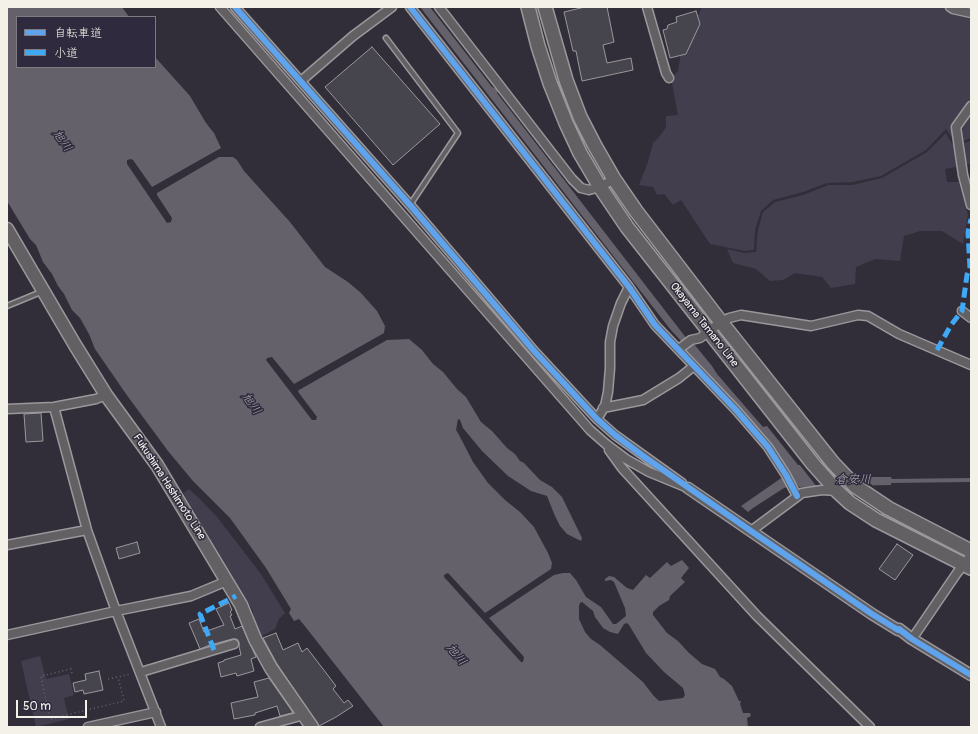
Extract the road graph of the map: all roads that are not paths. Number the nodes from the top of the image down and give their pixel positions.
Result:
1 (220, 7) edge
2 (235, 7) edge
3 (392, 7) edge
4 (410, 7) edge
5 (439, 7) edge
6 (528, 7) edge
7 (545, 7) edge
8 (647, 7) edge
9 (950, 7) edge
10 (971, 13) edge
11 (386, 38) dead end
12 (670, 78) dead end
13 (300, 81) junction
14 (971, 106) edge
15 (614, 179) junction
16 (600, 187) junction
17 (410, 205) junction
18 (971, 205) edge
19 (7, 230) edge
20 (629, 287) junction
21 (43, 291) junction
22 (7, 306) edge
23 (962, 311) dead end
24 (971, 318) edge
25 (721, 322) junction
26 (709, 332) junction
27 (681, 348) junction
28 (971, 364) edge
29 (694, 366) junction
30 (106, 395) junction
31 (54, 407) junction
32 (603, 408) junction
33 (7, 409) edge
34 (597, 419) junction
35 (606, 444) junction
36 (688, 488) junction
37 (835, 489) junction
38 (797, 496) junction
39 (87, 530) junction
40 (751, 531) junction
41 (7, 546) edge
42 (971, 551) edge
43 (968, 563) edge
44 (227, 581) junction
45 (116, 611) junction
46 (7, 635) edge
47 (912, 639) junction
48 (234, 644) dead end
49 (141, 672) junction
50 (971, 675) edge
51 (156, 712) junction
52 (304, 715) junction
53 (88, 727) edge
54 (161, 727) edge
55 (262, 727) edge
56 (312, 727) edge
57 (870, 727) edge

1 - 35 street
2 - 13 street
3 - 13 street
4 - 20 street
5 - 16 street
6 - 16 main road, Okayama Tamano Line
7 - 15 main road, Okayama Tamano Line
8 - 12 street
9 - 10 street
11 - 17 lane
13 - 17 street
14 - 18 street
15 - 16 street
15 - 25 main road, Okayama Tamano Line
16 - 26 main road, Okayama Tamano Line
17 - 34 street
19 - 21 main road, Fukushima Hashimoto Line
20 - 27 street
20 - 32 street
21 - 22 lane
21 - 30 main road, Fukushima Hashimoto Line
23 - 24 street
25 - 26 street
25 - 28 street
25 - 42 main road, Okayama Tamano Line
26 - 27 street
26 - 37 main road, Okayama Tamano Line
27 - 29 street
29 - 32 street
29 - 38 street
30 - 31 street
30 - 44 main road, Fukushima Hashimoto Line
31 - 33 street
31 - 39 street
32 - 34 street
34 - 36 street
35 - 36 street
35 - 57 street
36 - 40 street
37 - 38 street
37 - 43 main road, Okayama Tamano Line
38 - 40 street
39 - 41 street
39 - 45 street
40 - 47 street
43 - 47 street
44 - 45 street
44 - 52 main road, Fukushima Hashimoto Line
45 - 46 street
45 - 49 street
47 - 50 street
48 - 49 street
49 - 51 street
51 - 53 street
51 - 54 street
52 - 55 street
52 - 56 main road, Fukushima Hashimoto Line

